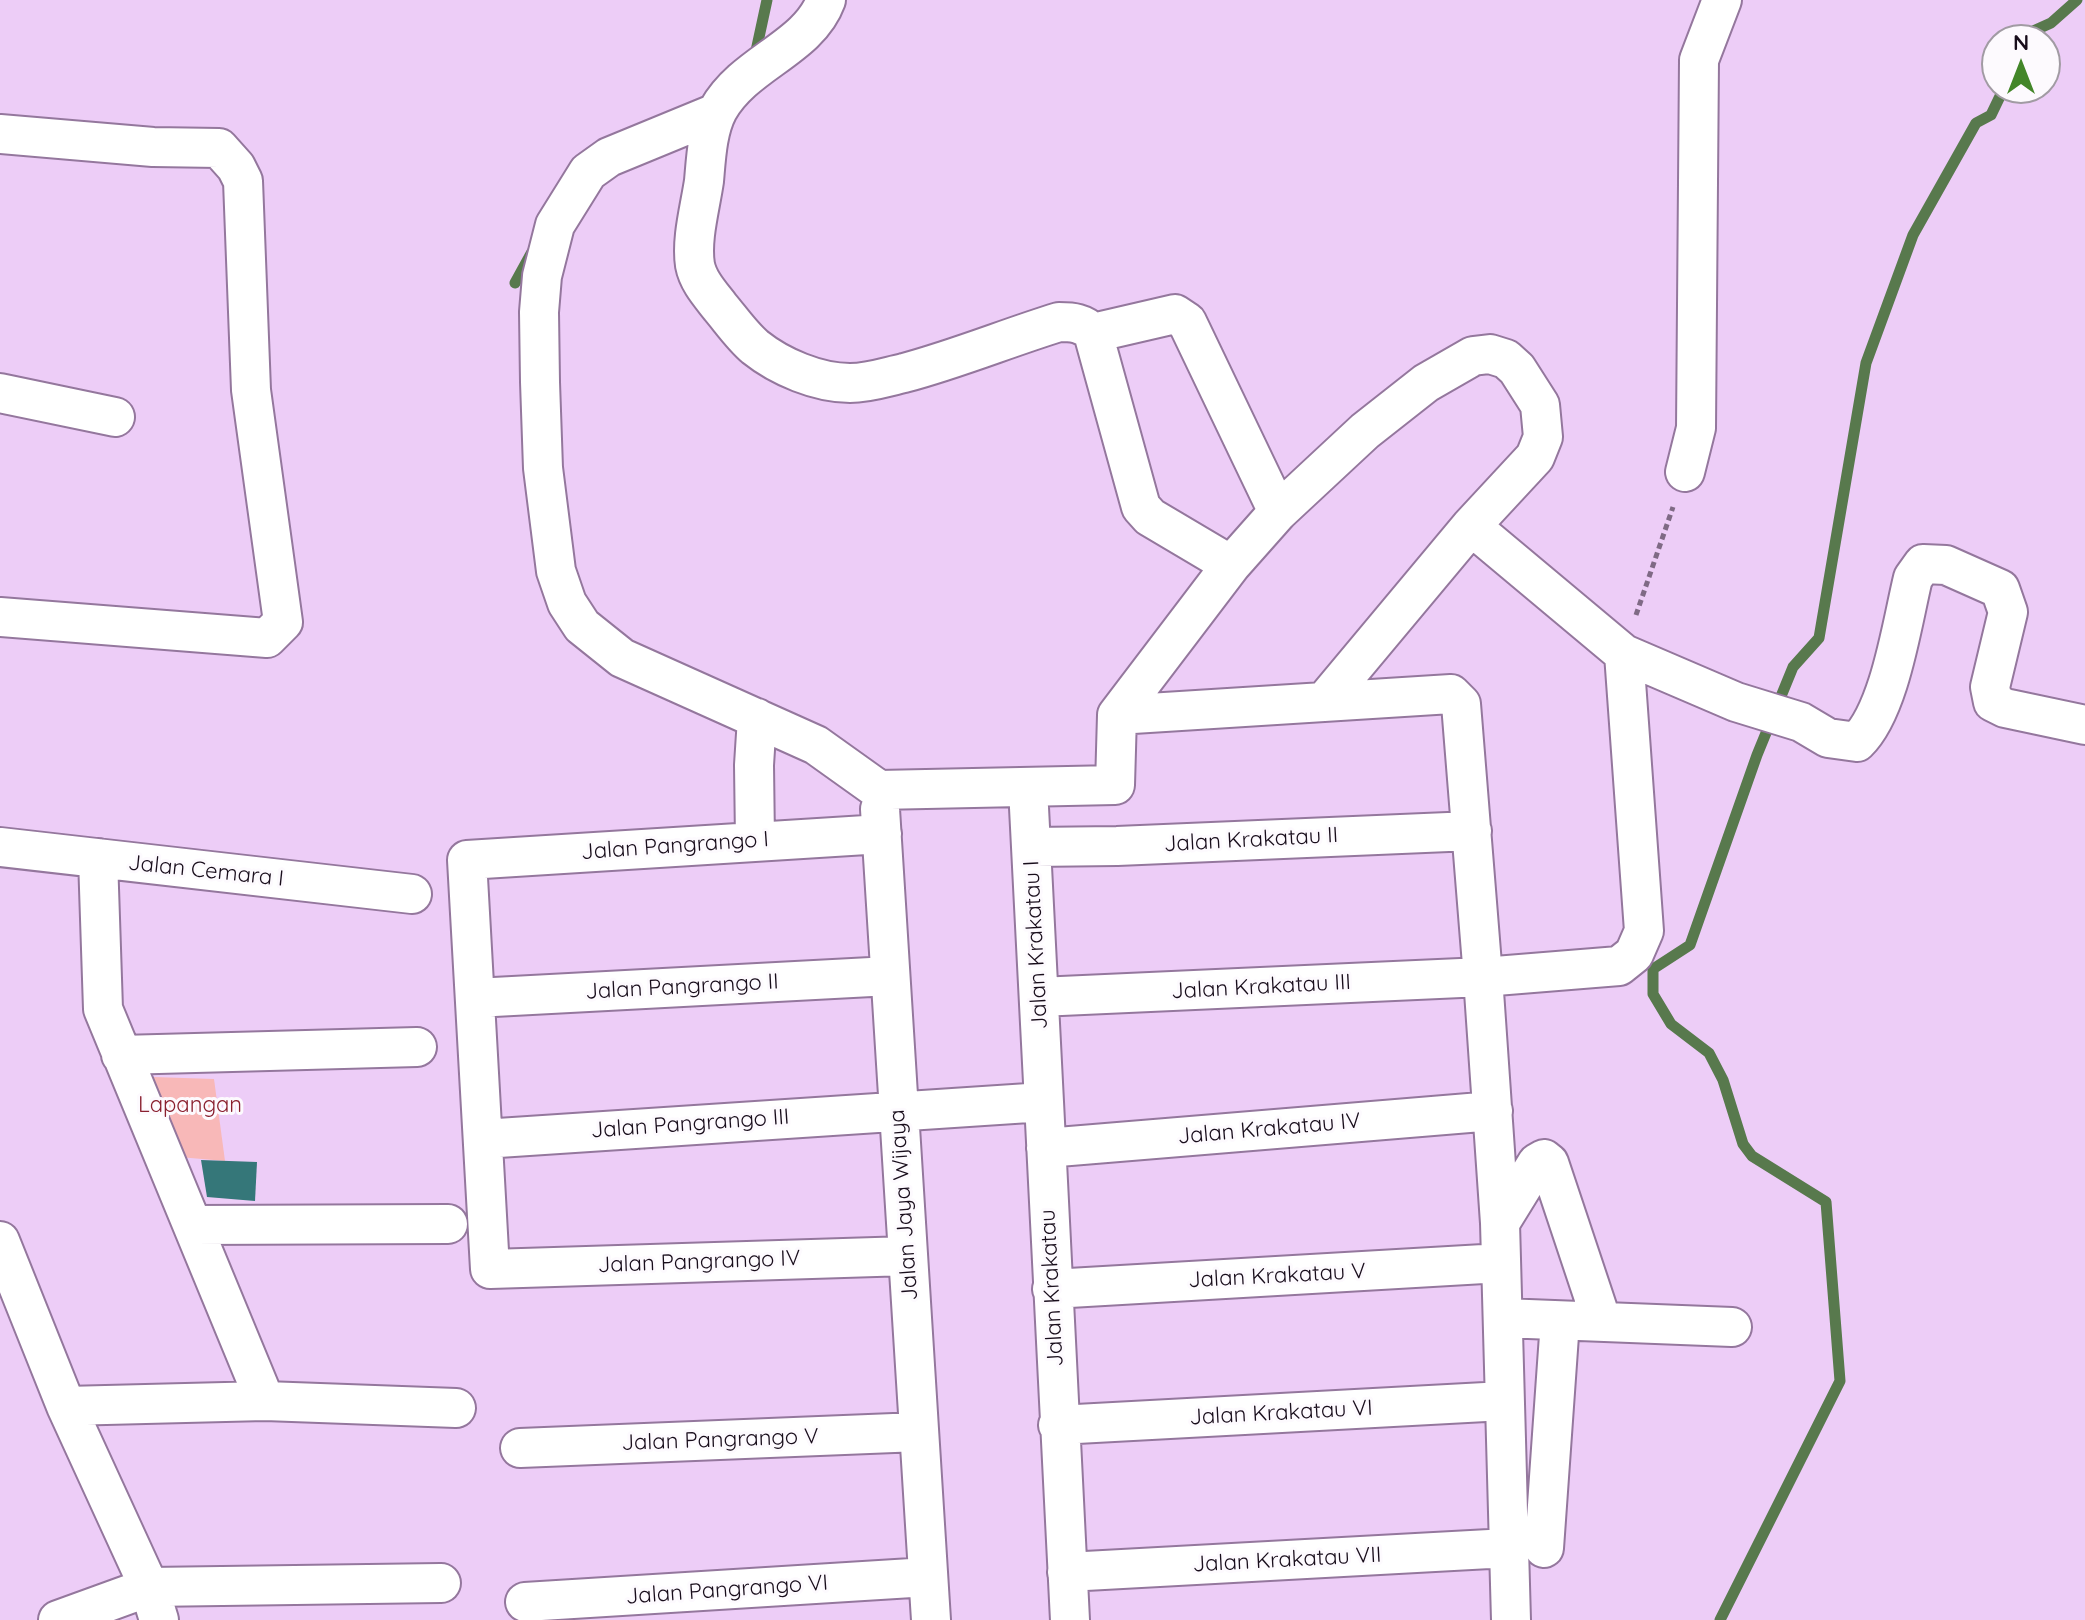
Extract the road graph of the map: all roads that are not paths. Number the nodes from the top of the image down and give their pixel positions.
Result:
1 (826, 0) edge
2 (1722, 0) edge
3 (716, 113) junction
4 (0, 134) edge
5 (1093, 333) junction
6 (0, 393) edge
7 (115, 417) dead end
8 (1685, 472) road end
9 (1278, 512) junction
10 (1471, 526) junction
11 (1231, 565) junction
12 (0, 617) edge
13 (1624, 654) junction
14 (1324, 702) junction
15 (1117, 715) junction
16 (757, 718) junction
17 (2085, 725) edge
18 (1115, 785) junction
19 (1028, 788) junction
20 (879, 790) junction
21 (1472, 831) junction
22 (882, 834) junction
23 (755, 841) junction
24 (1117, 846) junction
25 (0, 847) edge
26 (1031, 847) junction
27 (98, 858) junction
28 (412, 894) dead end
29 (890, 976) junction
30 (1483, 977) junction
31 (1039, 997) junction
32 (475, 998) junction
33 (417, 1047) dead end
34 (121, 1055) junction
35 (1044, 1102) junction
36 (898, 1110) junction
37 (1493, 1111) junction
38 (483, 1139) junction
39 (1046, 1148) junction
40 (1500, 1223) junction
41 (448, 1224) dead end
42 (193, 1225) junction
43 (0, 1241) edge
44 (908, 1256) junction
45 (1501, 1263) junction
46 (1052, 1289) junction
47 (1503, 1318) junction
48 (1560, 1321) junction
49 (1602, 1322) junction
50 (1732, 1327) dead end
51 (265, 1401) junction
52 (1504, 1401) junction
53 (66, 1406) junction
54 (456, 1408) dead end
55 (1058, 1425) junction
56 (919, 1432) junction
57 (520, 1448) dead end
58 (1526, 1548) junction
59 (1067, 1572) junction
60 (928, 1577) junction
61 (441, 1583) dead end
62 (525, 1602) dead end
63 (154, 1603) edge
64 (58, 1620) edge
65 (931, 1620) edge
66 (1070, 1620) edge
67 (1511, 1620) edge

1 - 3 street
2 - 8 street
3 - 5 street
3 - 16 street
4 - 12 street
5 - 9 street
5 - 11 street
6 - 7 street
9 - 10 street
9 - 11 street
10 - 13 street
10 - 14 street
11 - 15 street
13 - 17 street
13 - 30 street, Jalan Krakatau III
14 - 15 street
14 - 21 street
15 - 18 street
16 - 20 street
16 - 23 street
18 - 19 street
18 - 24 street
19 - 20 street
19 - 26 street, Jalan Krakatau I
20 - 22 street, Jalan Jaya Wijaya
21 - 24 street, Jalan Krakatau II
21 - 30 street
22 - 23 street, Jalan Pangrango I
22 - 29 street, Jalan Jaya Wijaya
23 - 32 street, Jalan Pangrango I
24 - 26 street, Jalan Krakatau II
25 - 27 street, Jalan Cemara I
26 - 31 street, Jalan Krakatau I
27 - 28 street, Jalan Cemara I
27 - 34 street
29 - 32 street, Jalan Pangrango II
29 - 36 street, Jalan Jaya Wijaya
30 - 31 street, Jalan Krakatau III
30 - 37 street
31 - 35 street, Jalan Krakatau I
32 - 38 street
33 - 34 street
34 - 42 street
35 - 36 street
35 - 39 street, Jalan Krakatau
36 - 38 street, Jalan Pangrango III
36 - 44 street, Jalan Jaya Wijaya
37 - 39 street, Jalan Krakatau IV
37 - 40 street
38 - 44 street, Jalan Pangrango IV
39 - 46 street, Jalan Krakatau
40 - 45 street
40 - 49 street
41 - 42 street
42 - 51 street
43 - 53 street
44 - 56 street, Jalan Jaya Wijaya
45 - 46 street, Jalan Krakatau V
45 - 47 street
46 - 55 street, Jalan Krakatau
47 - 48 street
47 - 52 street
48 - 49 street
48 - 58 street
49 - 50 street
51 - 53 street
51 - 54 street
52 - 55 street, Jalan Krakatau VI
52 - 58 street
53 - 63 street
55 - 59 street, Jalan Krakatau
56 - 57 street, Jalan Pangrango V
56 - 60 street, Jalan Jaya Wijaya
58 - 59 street, Jalan Krakatau VII
58 - 67 street
59 - 66 street, Jalan Krakatau
60 - 62 street, Jalan Pangrango VI
60 - 65 street, Jalan Jaya Wijaya
61 - 63 street
63 - 64 street

